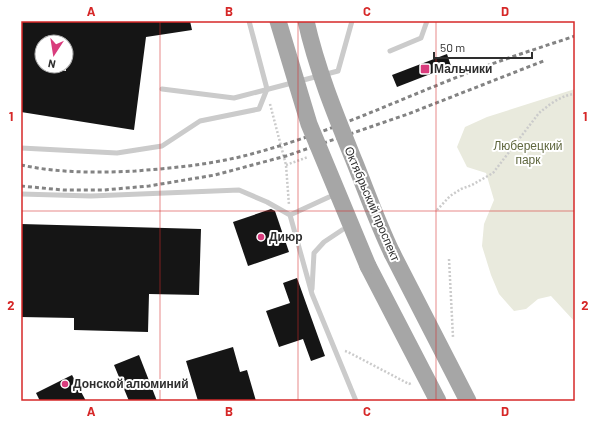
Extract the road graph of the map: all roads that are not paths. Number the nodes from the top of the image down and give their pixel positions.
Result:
1 (249, 21) edge
2 (278, 21) edge
3 (306, 21) edge
4 (352, 21) edge
5 (427, 21) edge
6 (390, 51) dead end
7 (162, 89) dead end
8 (267, 89) junction
9 (21, 148) edge
10 (21, 194) edge
11 (329, 197) dead end
12 (290, 215) junction
13 (342, 230) dead end
14 (312, 294) junction
15 (356, 401) edge
16 (438, 401) edge
17 (468, 401) edge

1 - 8 lane
2 - 16 main road, bridge
3 - 17 main road, Октябрьский проспект, bridge
4 - 8 lane
5 - 6 lane
7 - 8 lane
8 - 9 lane
10 - 12 lane
11 - 12 lane
12 - 14 lane
13 - 14 lane
14 - 15 lane

